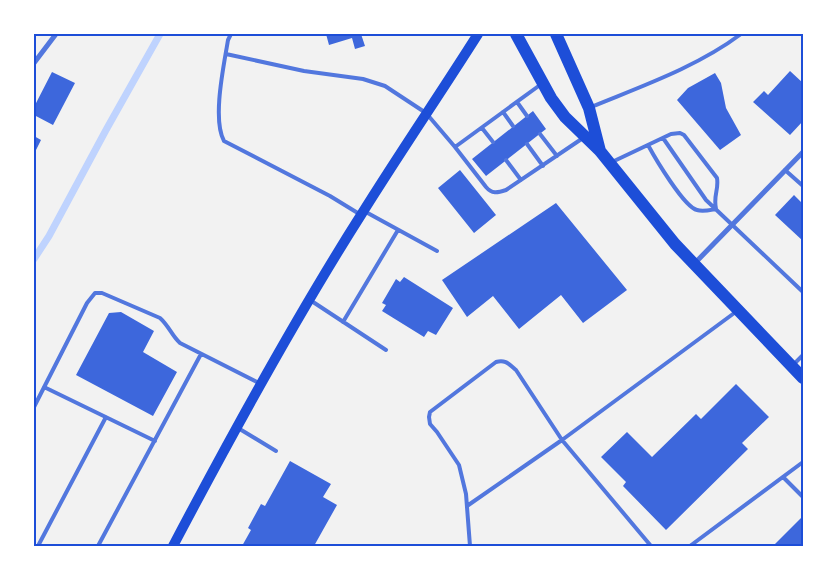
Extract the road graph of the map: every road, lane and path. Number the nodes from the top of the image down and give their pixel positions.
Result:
1 (56, 34) edge
2 (231, 34) edge
3 (478, 34) edge
4 (516, 34) edge
5 (556, 34) edge
6 (742, 34) edge
7 (226, 54) junction
8 (34, 62) edge
9 (542, 83) junction
10 (517, 102) junction
11 (589, 108) junction
12 (503, 112) junction
13 (426, 114) junction
14 (527, 116) dead end
15 (514, 126) dead end
16 (482, 128) junction
17 (590, 133) junction
18 (540, 134) dead end
19 (663, 138) junction
20 (493, 142) dead end
21 (527, 144) dead end
22 (648, 145) junction
23 (455, 147) junction
24 (803, 152) edge
25 (557, 156) junction
26 (506, 160) dead end
27 (610, 163) junction
28 (543, 166) junction
29 (785, 170) junction
30 (521, 180) junction
31 (803, 186) edge
32 (716, 209) junction
33 (362, 213) junction
34 (733, 225) junction
35 (398, 230) junction
36 (436, 251) dead end
37 (694, 264) junction
38 (802, 289) edge
39 (310, 300) junction
40 (738, 310) junction
41 (344, 322) junction
42 (386, 350) dead end
43 (202, 354) junction
44 (803, 355) edge
45 (792, 366) junction
46 (803, 378) edge
47 (261, 384) junction
48 (44, 387) junction
49 (34, 407) edge
50 (106, 417) junction
51 (236, 427) junction
52 (562, 440) junction
53 (155, 442) junction
54 (276, 451) dead end
55 (803, 462) edge
56 (783, 477) junction
57 (803, 498) edge
58 (467, 506) junction
59 (38, 546) edge
60 (98, 546) edge
61 (173, 546) edge
62 (470, 546) edge
63 (650, 546) edge
64 (690, 546) edge

1 - 8 street
2 - 7 lane
3 - 13 main road
4 - 9 main road
5 - 11 main road
6 - 11 lane
7 - 13 lane
7 - 33 lane
9 - 10 lane
9 - 17 main road
10 - 12 lane
10 - 14 lane
11 - 17 main road
12 - 15 lane
12 - 16 lane
13 - 23 lane
13 - 33 main road
16 - 20 lane
16 - 23 lane
17 - 25 lane
17 - 27 main road
18 - 25 lane
19 - 22 lane
19 - 32 lane
19 - 32 lane
21 - 28 lane
22 - 27 lane
22 - 32 lane
23 - 30 lane
24 - 29 street
25 - 28 lane
26 - 30 lane
27 - 37 main road
28 - 30 lane
29 - 31 lane
29 - 34 street
32 - 34 lane
33 - 35 lane
33 - 39 main road
34 - 37 street
34 - 38 lane
35 - 36 lane
35 - 41 lane
37 - 40 main road
39 - 41 lane
39 - 47 main road
40 - 45 main road
40 - 52 lane
41 - 42 lane
43 - 47 lane
43 - 48 lane
43 - 53 lane
44 - 45 lane
45 - 46 main road
47 - 51 main road
48 - 49 lane
48 - 50 lane
50 - 53 lane
50 - 59 lane
51 - 54 lane
51 - 61 main road
52 - 58 lane
52 - 58 lane
52 - 63 lane
53 - 60 lane
55 - 56 lane
56 - 57 lane
56 - 64 lane
58 - 62 lane

